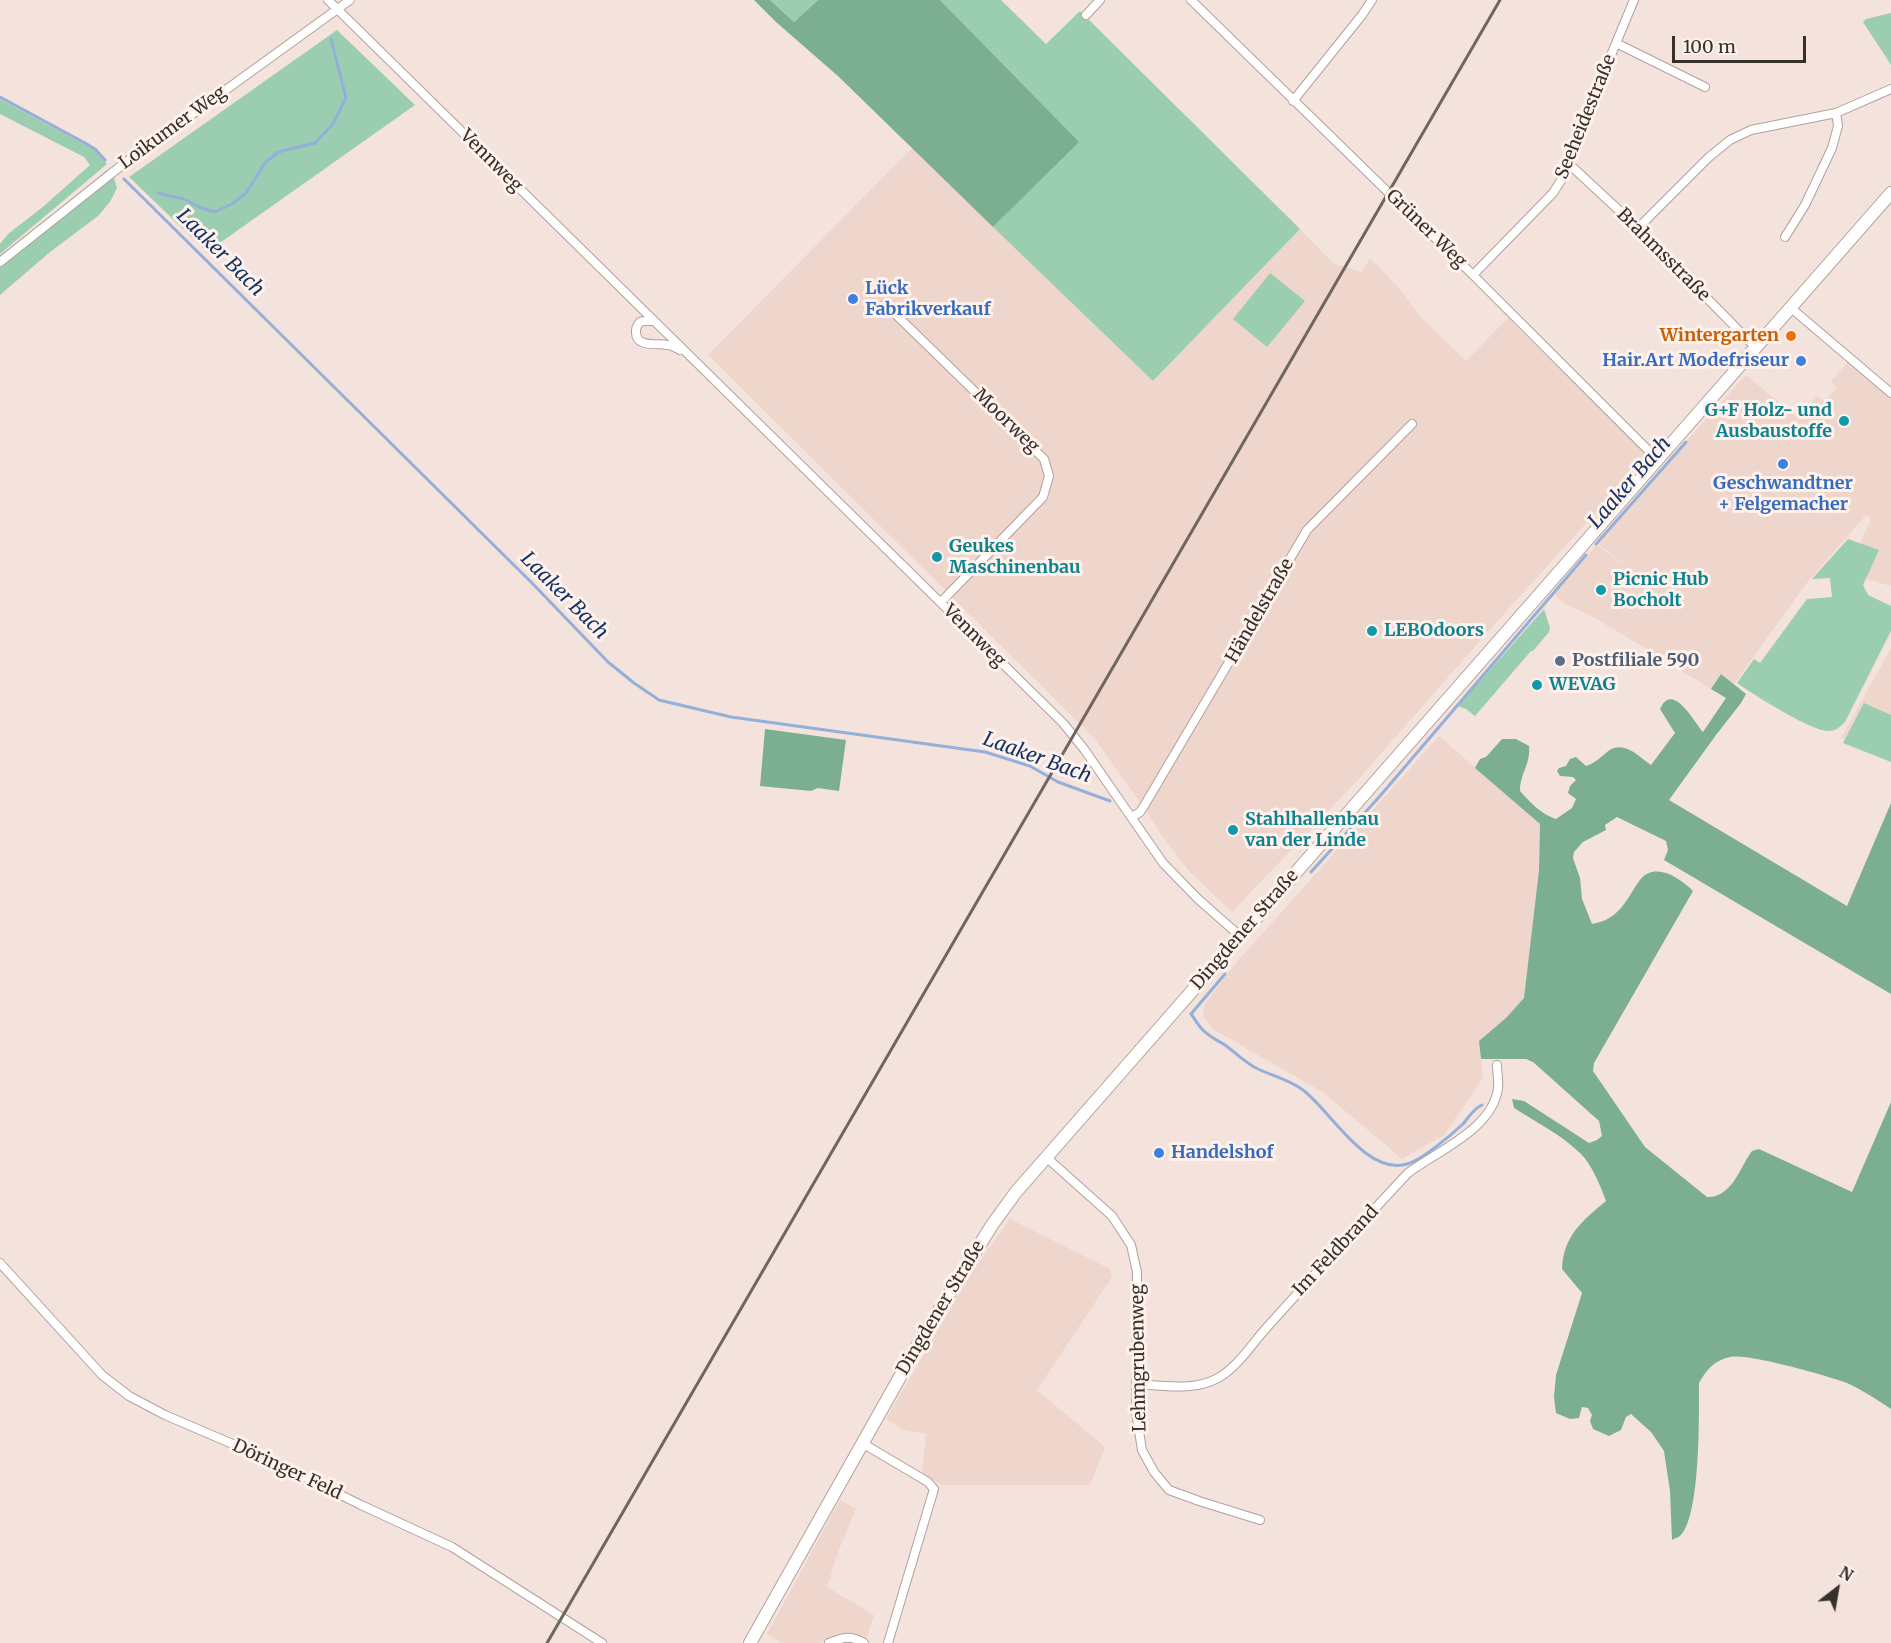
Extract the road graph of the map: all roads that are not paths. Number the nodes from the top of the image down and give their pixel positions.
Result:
1 (328, 0) edge
2 (350, 0) edge
3 (1100, 0) edge
4 (1191, 0) edge
5 (1372, 0) edge
6 (1634, 0) edge
7 (337, 9) junction
8 (1086, 15) dead end
9 (1616, 43) junction
10 (1705, 87) dead end
11 (1891, 88) edge
12 (1293, 101) junction
13 (1836, 113) junction
14 (1568, 163) junction
15 (1891, 193) edge
16 (1638, 228) junction
17 (1785, 237) dead end
18 (0, 262) edge
19 (1473, 275) junction
20 (885, 304) dead end
21 (1791, 308) junction
22 (654, 321) junction
23 (1756, 348) junction
24 (687, 354) junction
25 (1889, 388) edge
26 (1412, 424) dead end
27 (1658, 460) junction
28 (941, 602) junction
29 (1132, 817) junction
30 (1240, 936) junction
31 (1497, 1065) dead end
32 (1046, 1157) junction
33 (0, 1263) edge
34 (1137, 1384) junction
35 (862, 1443) junction
36 (1260, 1520) dead end
37 (602, 1643) edge
38 (750, 1643) edge
39 (829, 1643) edge
40 (864, 1643) edge
41 (888, 1643) edge

1 - 7 street, Vennweg
2 - 7 street, Loikumer Weg
3 - 8 street
4 - 12 street, Grüner Weg
5 - 12 street
6 - 9 street, Seeheidestraße
7 - 18 street, Loikumer Weg
7 - 22 street, Vennweg
9 - 10 street
9 - 14 street, Seeheidestraße
11 - 13 street
12 - 19 street, Grüner Weg
13 - 16 street
13 - 17 street
14 - 16 street, Brahmsstraße
14 - 19 street, Seeheidestraße
15 - 21 main road, Dingdener Straße
16 - 23 street, Brahmsstraße
19 - 27 street, Grüner Weg
20 - 28 street, Moorweg
21 - 23 main road, Dingdener Straße
21 - 25 street
22 - 24 street, Vennweg
22 - 24 street, Vennweg
23 - 27 main road, Dingdener Straße
24 - 28 street, Vennweg
26 - 29 street, Händelstraße
27 - 30 main road, Dingdener Straße
28 - 29 street, Vennweg
29 - 30 street, Vennweg
30 - 32 main road, Dingdener Straße
31 - 34 street, Im Feldbrand
32 - 34 street, Lehmgrubenweg
32 - 35 main road, Dingdener Straße
33 - 37 street, Döringer Feld
34 - 36 street, Lehmgrubenweg
35 - 38 main road, Dingdener Straße
35 - 41 street
39 - 40 street

